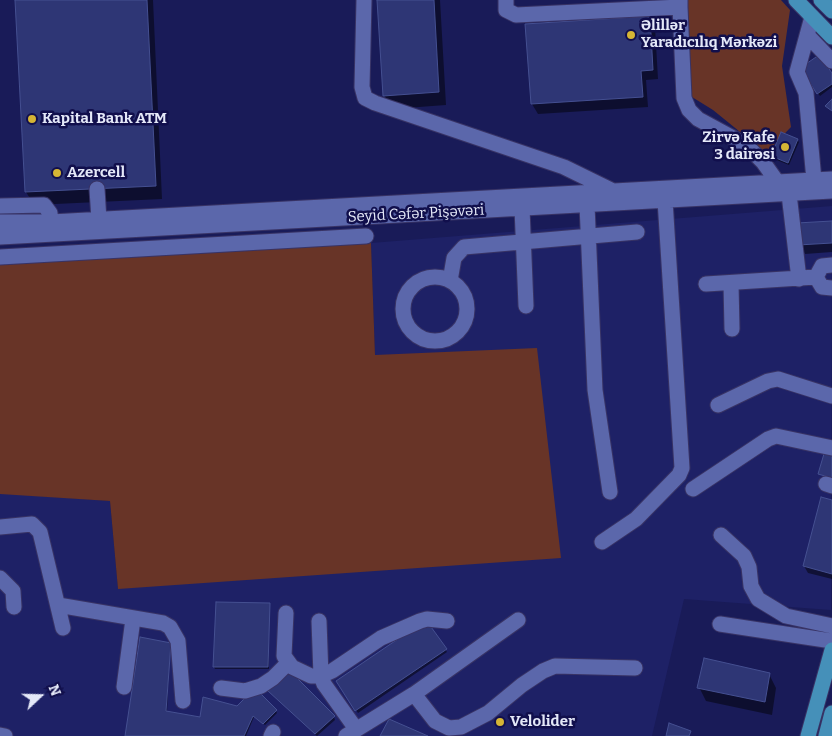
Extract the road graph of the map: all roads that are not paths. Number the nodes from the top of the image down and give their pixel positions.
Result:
1 (364, 0) edge
2 (506, 0) edge
3 (796, 0) edge
4 (821, 0) edge
5 (680, 4) edge
6 (594, 6) edge
7 (832, 12) edge
8 (812, 17) junction
9 (807, 35) junction
10 (832, 36) edge
11 (832, 61) edge
12 (832, 178) edge
13 (814, 180) junction
14 (778, 183) junction
15 (97, 189) dead end
16 (614, 192) junction
17 (832, 192) edge
18 (789, 194) junction
19 (665, 200) junction
20 (587, 205) junction
21 (0, 206) edge
22 (522, 208) junction
23 (99, 220) junction
24 (312, 220) junction
25 (0, 222) edge
26 (51, 222) junction
27 (637, 232) dead end
28 (366, 236) dead end
29 (0, 237) edge
30 (590, 237) junction
31 (313, 240) junction
32 (523, 241) junction
33 (0, 257) edge
34 (832, 265) edge
35 (816, 277) junction
36 (799, 279) junction
37 (450, 281) junction
38 (706, 284) dead end
39 (731, 284) junction
40 (832, 288) edge
41 (526, 306) dead end
42 (732, 328) dead end
43 (832, 396) edge
44 (718, 405) dead end
45 (832, 448) edge
46 (693, 489) dead end
47 (610, 492) dead end
48 (0, 527) edge
49 (721, 535) dead end
50 (602, 542) dead end
51 (0, 578) edge
52 (58, 605) junction
53 (14, 606) dead end
54 (286, 613) dead end
55 (133, 619) junction
56 (518, 620) dead end
57 (319, 621) dead end
58 (447, 621) dead end
59 (720, 624) dead end
60 (832, 626) edge
61 (63, 628) dead end
62 (832, 641) edge
63 (832, 650) edge
64 (288, 663) junction
65 (635, 668) dead end
66 (321, 676) junction
67 (124, 687) dead end
68 (221, 688) dead end
69 (414, 694) junction
70 (182, 701) dead end
71 (832, 713) edge
72 (351, 732) edge
73 (0, 735) edge
74 (6, 736) edge
75 (808, 736) edge
76 (826, 736) edge

1 - 16 street
2 - 6 street
3 - 8 main road
4 - 7 main road
5 - 6 street
5 - 14 street
8 - 9 street
8 - 10 main road
9 - 11 street
9 - 13 street
12 - 13 street, Seyid Cəfər Pişəvəri
13 - 14 street, Seyid Cəfər Pişəvəri
14 - 16 street, Seyid Cəfər Pişəvəri
15 - 23 street
16 - 23 street, Seyid Cəfər Pişəvəri
17 - 18 street, Seyid Cəfər Pişəvəri
18 - 19 street, Seyid Cəfər Pişəvəri
18 - 36 street
19 - 20 street, Seyid Cəfər Pişəvəri
19 - 50 street
20 - 22 street, Seyid Cəfər Pişəvəri
20 - 30 street
21 - 26 street
22 - 24 street, Seyid Cəfər Pişəvəri
22 - 32 street
23 - 26 street, Seyid Cəfər Pişəvəri
24 - 29 street, Seyid Cəfər Pişəvəri
24 - 31 street
25 - 26 street, Seyid Cəfər Pişəvəri
27 - 30 street
28 - 31 street
30 - 32 street
30 - 47 street
31 - 33 street
32 - 37 street
32 - 41 street
34 - 35 street
35 - 36 street
35 - 40 street
36 - 39 street
37 - 37 street
38 - 39 street
39 - 42 street
43 - 44 street
45 - 46 street
48 - 52 street
49 - 60 street
51 - 53 street
52 - 55 street
52 - 61 street
54 - 64 street
55 - 67 street
55 - 70 street
56 - 69 street
57 - 66 street
58 - 66 street
59 - 62 street
63 - 75 main road
64 - 66 street
64 - 68 street
65 - 69 street
66 - 72 street
69 - 72 street
71 - 76 main road
73 - 74 street

